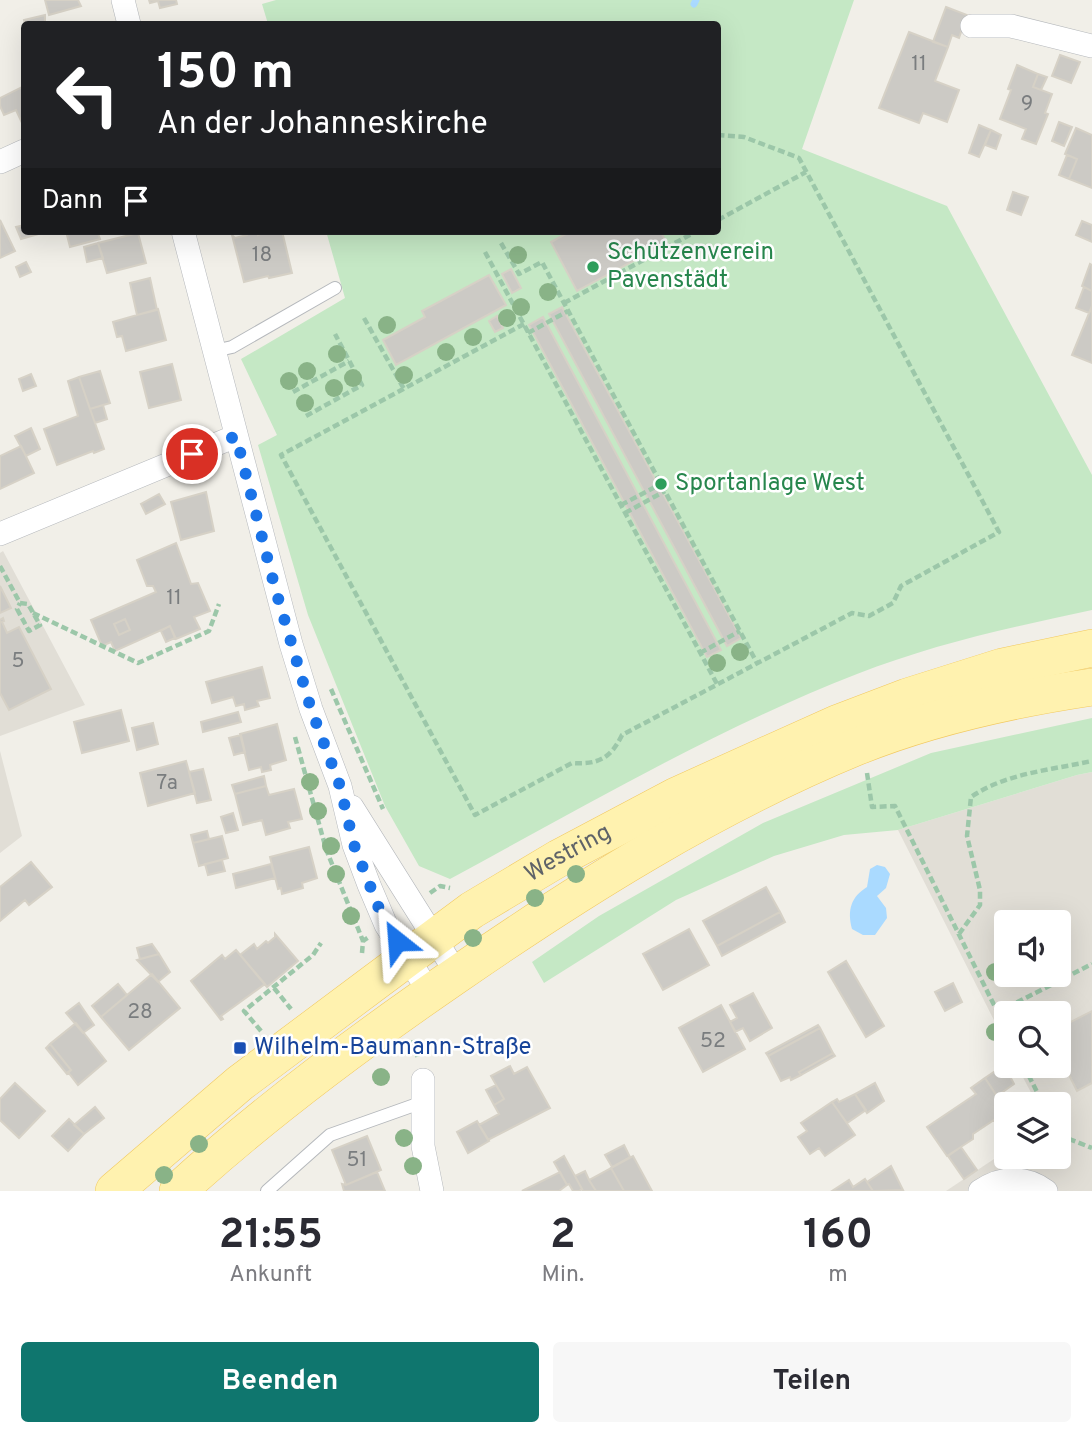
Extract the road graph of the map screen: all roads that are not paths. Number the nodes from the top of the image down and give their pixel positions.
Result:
1 (123, 0) edge
2 (129, 21) edge
3 (972, 26) dead end
4 (1092, 46) edge
5 (21, 152) edge
6 (0, 162) edge
7 (184, 235) edge
8 (335, 288) dead end
9 (214, 351) junction
10 (236, 436) junction
11 (0, 534) edge
12 (1092, 648) edge
13 (1092, 687) edge
14 (340, 786) junction
15 (421, 948) junction
16 (444, 983) junction
17 (423, 1091) joint
18 (114, 1191) edge
19 (178, 1191) edge
20 (267, 1191) edge
21 (432, 1191) edge
22 (980, 1191) edge
23 (1046, 1191) edge

1 - 2 street
3 - 4 street
5 - 6 street
7 - 9 street
8 - 9 lane
9 - 10 street
10 - 11 street
10 - 14 street
12 - 15 main road, Westring
13 - 16 main road, Westring
14 - 15 street
14 - 15 street
15 - 16 street
15 - 16 street
15 - 18 main road, Westring
16 - 19 main road, Westring
17 - 20 lane
17 - 21 street
22 - 23 street

